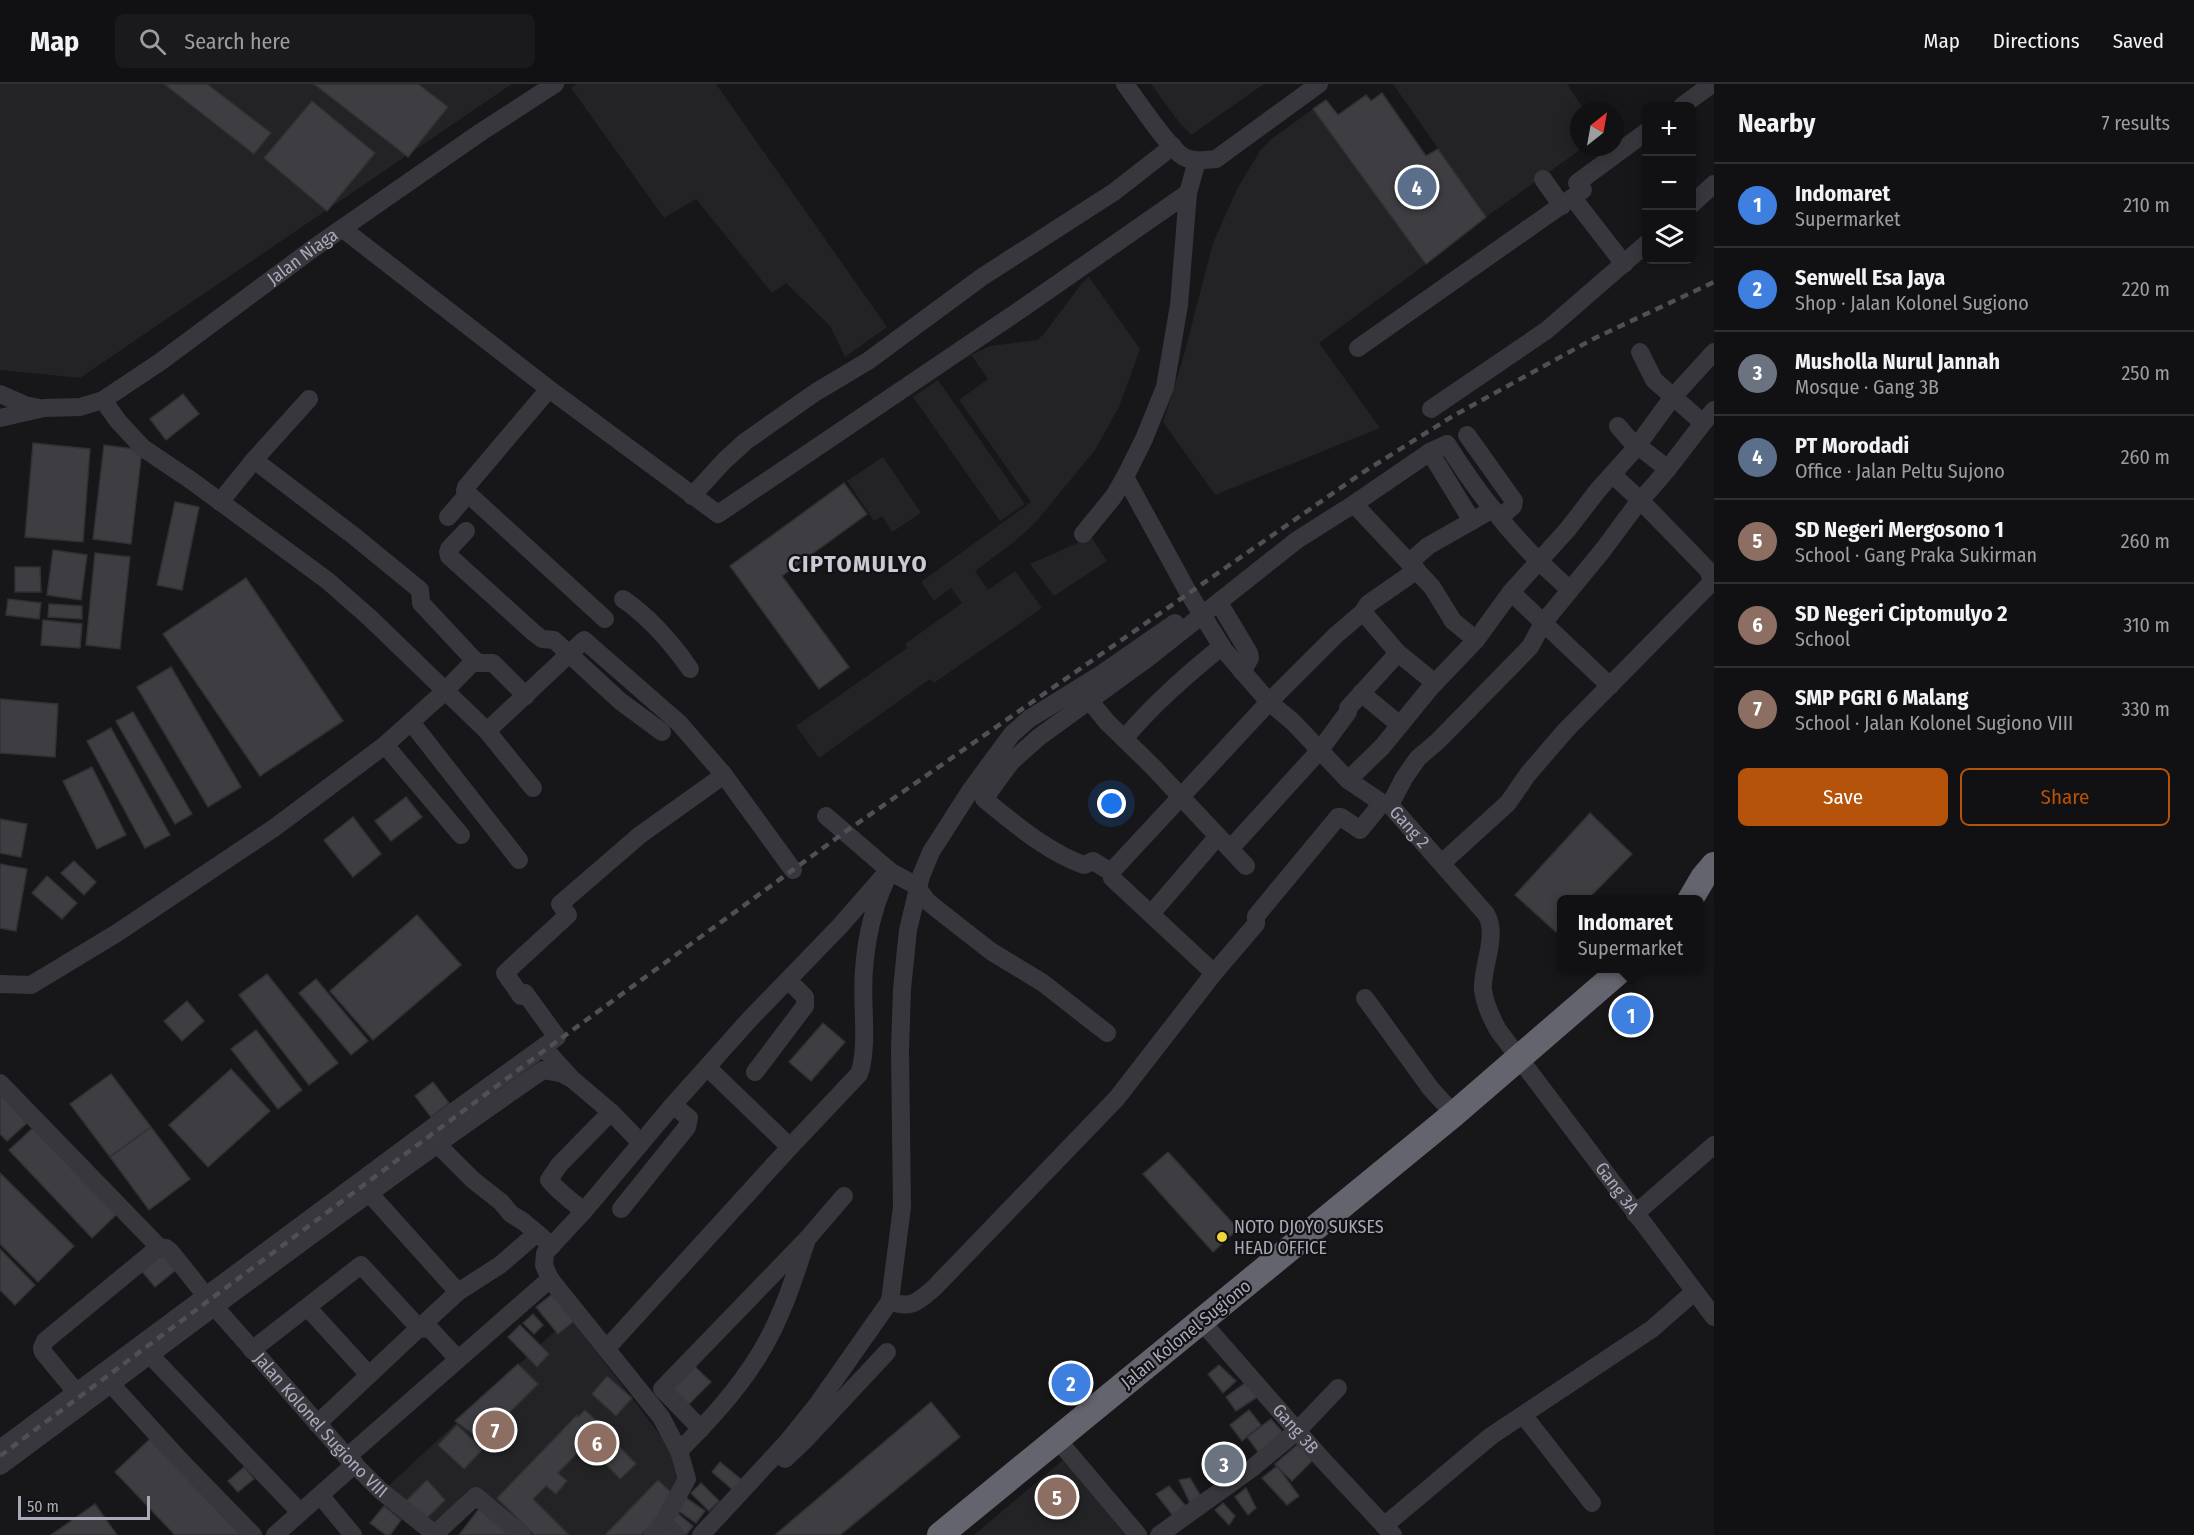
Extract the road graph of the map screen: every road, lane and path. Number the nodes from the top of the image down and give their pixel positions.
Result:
1 (555, 84) edge
2 (1125, 84) edge
3 (1319, 84) edge
4 (1712, 84) edge
5 (1687, 102) edge
6 (1642, 136) edge
7 (1173, 146) junction
8 (1197, 160) junction
9 (1543, 179) dead end
10 (1714, 184) edge
11 (1188, 193) junction
12 (1696, 200) edge
13 (1568, 202) junction
14 (343, 229) junction
15 (1642, 248) edge
16 (1624, 264) junction
17 (1358, 348) dead end
18 (1640, 352) dead end
19 (1714, 352) edge
20 (549, 389) junction
21 (0, 394) edge
22 (1672, 398) junction
23 (309, 399) dead end
24 (103, 400) junction
25 (44, 408) junction
26 (1431, 409) dead end
27 (1708, 417) edge
28 (0, 418) edge
29 (1618, 426) dead end
30 (1467, 435) dead end
31 (1638, 445) junction
32 (1430, 452) junction
33 (254, 460) junction
34 (1668, 469) junction
35 (1613, 475) junction
36 (1125, 477) junction
37 (468, 495) junction
38 (692, 496) junction
39 (1640, 500) junction
40 (220, 502) junction
41 (1354, 504) junction
42 (1496, 513) junction
43 (448, 517) dead end
44 (1472, 521) junction
45 (466, 531) dead end
46 (1083, 534) dead end
47 (1540, 562) junction
48 (1413, 566) junction
49 (1570, 590) junction
50 (1512, 592) junction
51 (623, 599) dead end
52 (1219, 603) junction
53 (1200, 610) junction
54 (1363, 612) junction
55 (605, 619) dead end
56 (1543, 623) junction
57 (1476, 640) junction
58 (1222, 646) junction
59 (1398, 653) junction
60 (570, 654) junction
61 (475, 660) junction
62 (690, 669) dead end
63 (1242, 672) junction
64 (1435, 683) junction
65 (1610, 686) junction
66 (444, 692) junction
67 (1361, 693) junction
68 (526, 696) junction
69 (1089, 700) junction
70 (1269, 702) junction
71 (411, 722) junction
72 (1400, 724) junction
73 (487, 731) junction
74 (662, 732) dead end
75 (1124, 739) junction
76 (385, 745) junction
77 (1320, 750) junction
78 (724, 775) junction
79 (1348, 780) junction
80 (533, 788) dead end
81 (1180, 796) junction
82 (1386, 804) junction
83 (826, 816) dead end
84 (461, 835) dead end
85 (1218, 836) junction
86 (1230, 849) junction
87 (519, 860) dead end
88 (1442, 863) junction
89 (1714, 865) edge
90 (1246, 866) dead end
91 (793, 870) dead end
92 (890, 871) junction
93 (1112, 872) junction
94 (918, 888) junction
95 (1693, 895) edge
96 (1151, 914) junction
97 (1214, 973) junction
98 (1618, 973) edge
99 (788, 980) junction
100 (0, 984) edge
101 (1365, 998) dead end
102 (1107, 1033) dead end
103 (543, 1047) junction
104 (1520, 1059) junction
105 (707, 1067) junction
106 (755, 1072) dead end
107 (572, 1079) junction
108 (0, 1083) edge
109 (673, 1105) junction
110 (611, 1112) junction
111 (1454, 1114) junction
112 (641, 1143) junction
113 (437, 1144) junction
114 (1714, 1145) edge
115 (790, 1147) junction
116 (370, 1194) junction
117 (843, 1196) dead end
118 (621, 1209) dead end
119 (584, 1211) junction
120 (1635, 1214) junction
121 (537, 1233) junction
122 (807, 1239) junction
123 (552, 1246) junction
124 (159, 1247) junction
125 (550, 1279) junction
126 (458, 1292) junction
127 (1694, 1292) junction
128 (210, 1301) junction
129 (890, 1301) junction
130 (308, 1308) junction
131 (1714, 1317) edge
132 (1202, 1322) junction
133 (419, 1328) junction
134 (607, 1348) junction
135 (252, 1350) junction
136 (887, 1352) dead end
137 (150, 1355) junction
138 (458, 1359) junction
139 (369, 1375) junction
140 (111, 1384) junction
141 (1338, 1388) dead end
142 (76, 1392) junction
143 (1524, 1416) junction
144 (317, 1424) junction
145 (701, 1429) junction
146 (1297, 1431) junction
147 (1057, 1439) junction
148 (0, 1449) edge
149 (679, 1451) junction
150 (351, 1461) junction
151 (0, 1466) edge
152 (320, 1495) junction
153 (732, 1501) junction
154 (1592, 1503) dead end
155 (300, 1512) junction
156 (1388, 1530) edge
157 (664, 1531) edge
158 (425, 1532) edge
159 (277, 1534) edge
160 (253, 1535) edge
161 (353, 1535) edge
162 (522, 1535) edge
163 (701, 1535) edge
164 (940, 1535) edge
165 (1138, 1535) edge
166 (1159, 1535) edge

1 - 14 street, Jalan Niaga
2 - 7 street
3 - 8 street
4 - 5 street
6 - 13 street
7 - 8 street
7 - 38 street
8 - 11 street
9 - 13 street
10 - 12 street
11 - 36 street
11 - 38 street
13 - 16 street
13 - 17 street
14 - 20 street
14 - 24 street, Jalan Niaga
15 - 16 street
16 - 26 street
18 - 22 street
19 - 22 street
20 - 37 street
20 - 38 street
21 - 25 street
22 - 27 street
22 - 31 street
23 - 33 street
24 - 25 street, Jalan Niaga
24 - 40 street
25 - 28 street
27 - 34 street
29 - 31 street
30 - 42 street
31 - 34 street
31 - 35 street
32 - 41 street
32 - 42 street
32 - 44 street
33 - 40 street
33 - 61 street
34 - 39 street
35 - 39 street
35 - 47 street
36 - 46 street
36 - 53 street, Gang 2
37 - 43 street
37 - 55 street
39 - 49 street
39 - 65 street
40 - 66 street
41 - 48 street
41 - 52 street
42 - 44 street
42 - 47 street
44 - 48 street
45 - 60 street
47 - 49 street
47 - 50 street
48 - 54 street
48 - 57 street
49 - 56 street
50 - 56 street
50 - 57 street
51 - 62 street
52 - 53 street
52 - 63 street
53 - 58 street, Gang 2
53 - 69 street
53 - 94 street
54 - 59 street
54 - 70 street
56 - 65 street
56 - 82 street
57 - 64 street
58 - 63 street, Gang 2
58 - 75 street
59 - 64 street
59 - 67 street
60 - 68 street
60 - 74 street
60 - 78 street
61 - 66 street
61 - 68 street
63 - 70 street, Gang 2
64 - 72 street
65 - 88 street
66 - 71 street
66 - 73 street
67 - 72 street
67 - 77 street
68 - 73 street
69 - 75 street
69 - 93 street
70 - 77 street, Gang 2
70 - 81 street
71 - 76 street
71 - 87 street
72 - 79 street
73 - 80 street
75 - 81 street
76 - 84 street
76 - 100 street
77 - 79 street, Gang 2
77 - 86 street
78 - 91 street
78 - 103 street
79 - 82 street, Gang 2
81 - 85 street
81 - 93 street
82 - 88 street, Gang 2
82 - 97 street
83 - 92 street
85 - 86 street
85 - 96 street
86 - 90 street
88 - 104 street, Gang 2
89 - 95 highway
92 - 94 street
92 - 99 street
92 - 115 street
93 - 96 street
94 - 102 street
94 - 129 street
96 - 97 street
97 - 129 street
98 - 104 highway, Jalan Kolonel Sugiono
99 - 105 street
99 - 106 street
101 - 111 street
103 - 107 street
103 - 128 street
104 - 111 highway, Jalan Kolonel Sugiono
104 - 120 street, Gang 3A
105 - 109 street
105 - 115 street
107 - 110 street
107 - 113 street
108 - 124 street, Jalan Kolonel Sugiono VIII
109 - 112 street
109 - 118 street
110 - 112 street
110 - 119 street
111 - 132 highway, Jalan Kolonel Sugiono
112 - 119 street
113 - 116 street
113 - 121 street
114 - 120 street
115 - 134 street
116 - 126 street
116 - 128 street
117 - 122 street
119 - 123 street
120 - 127 street, Gang 3A
121 - 123 street
121 - 126 street
122 - 145 street
122 - 145 street
123 - 125 street
124 - 128 street, Jalan Kolonel Sugiono VIII
124 - 142 street
125 - 134 street
125 - 138 street
126 - 133 street
127 - 131 street, Gang 3A
127 - 143 street
128 - 135 street, Jalan Kolonel Sugiono VIII
128 - 137 street
128 - 142 street
129 - 153 street
130 - 133 street
130 - 135 street
130 - 139 street
132 - 146 street, Gang 3B
132 - 147 highway, Jalan Kolonel Sugiono
133 - 138 street
133 - 139 street
134 - 149 street
135 - 144 street, Jalan Kolonel Sugiono VIII
136 - 153 street
137 - 140 street
137 - 155 street
138 - 150 street
139 - 144 street
140 - 151 street
140 - 160 street
141 - 146 street
142 - 148 street
143 - 154 street
143 - 156 street
144 - 150 street, Jalan Kolonel Sugiono VIII
145 - 149 street
146 - 156 street, Gang 3B
146 - 166 street
147 - 164 highway, Jalan Kolonel Sugiono
147 - 165 street
149 - 157 street
150 - 152 street
150 - 158 street, Jalan Kolonel Sugiono VIII
152 - 155 street
152 - 161 street
153 - 163 street
155 - 159 street
158 - 162 street

